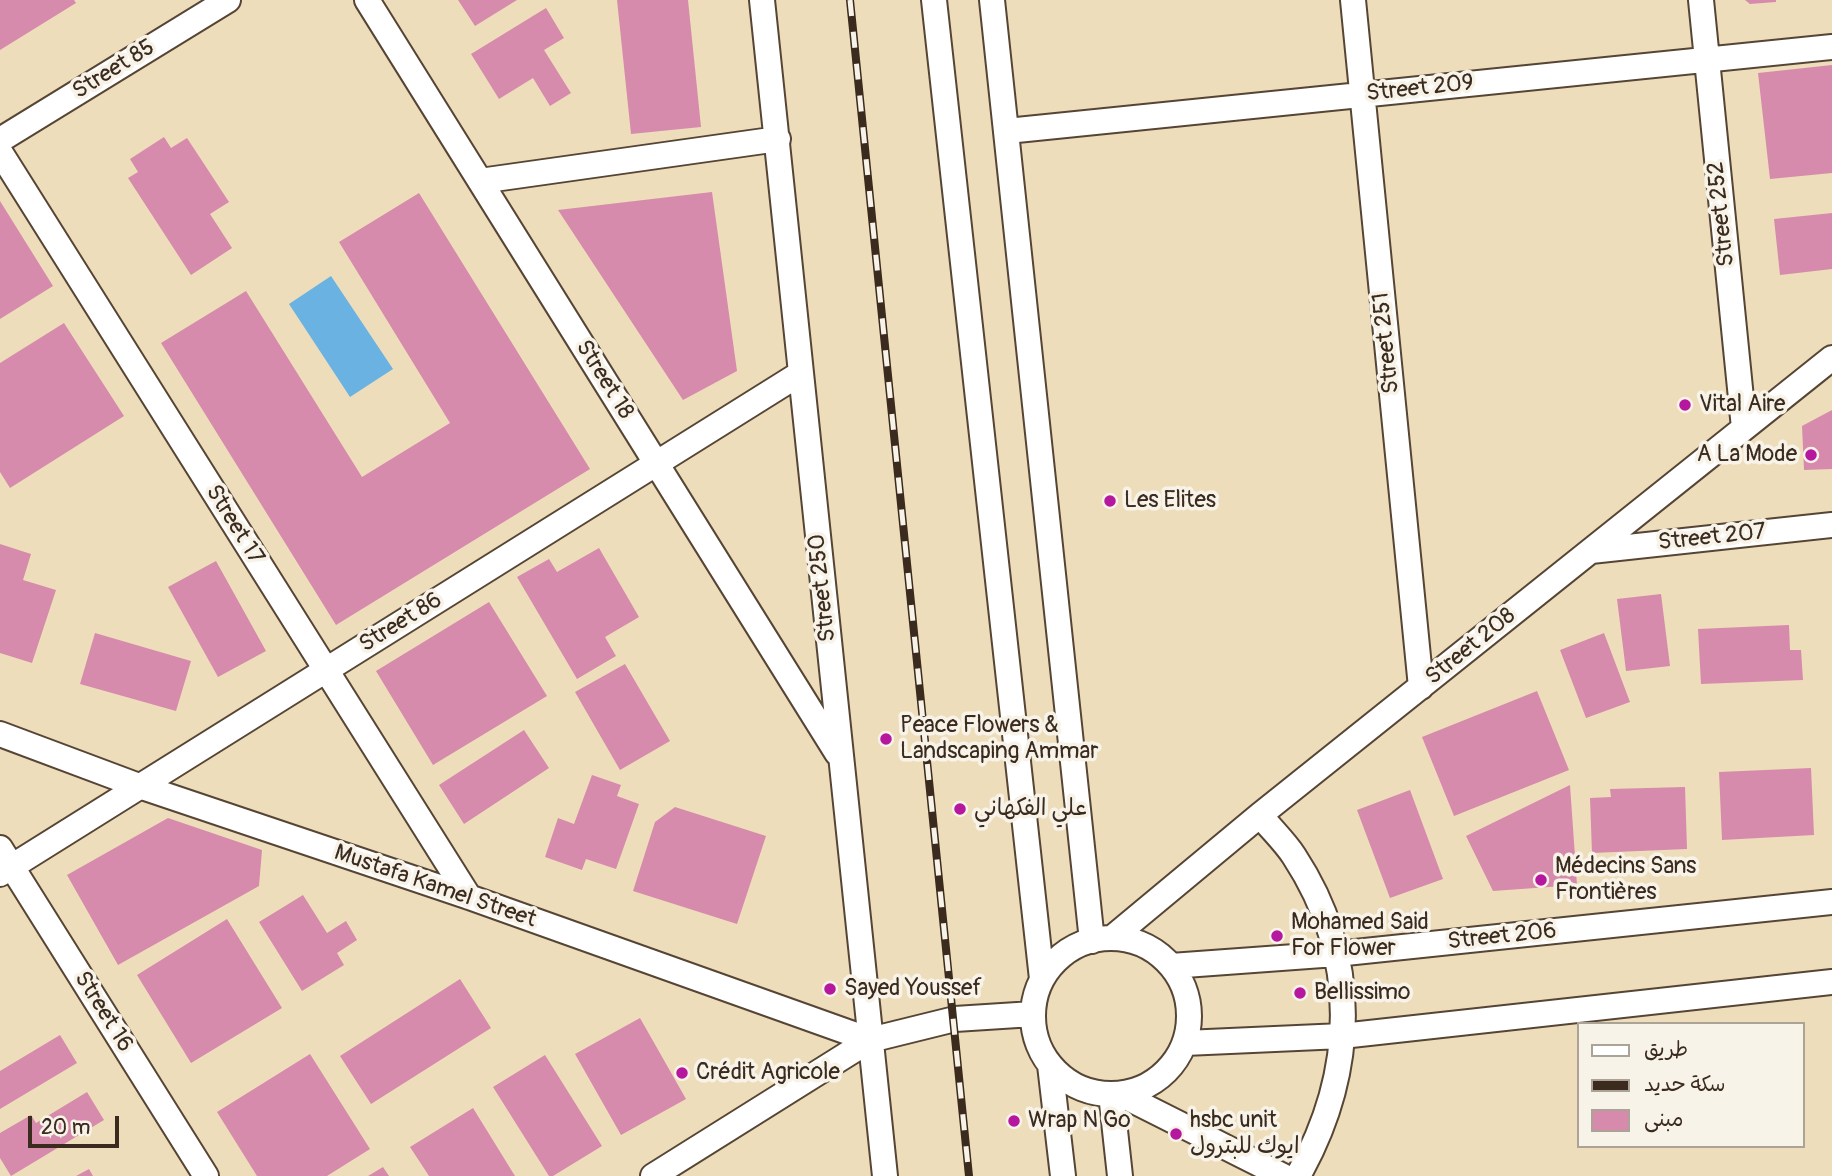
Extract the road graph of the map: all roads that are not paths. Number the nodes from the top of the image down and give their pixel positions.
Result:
1 (228, 0) edge
2 (367, 0) edge
3 (762, 0) edge
4 (934, 0) edge
5 (992, 0) edge
6 (1353, 0) edge
7 (1701, 0) edge
8 (1832, 47) edge
9 (1707, 60) junction
10 (1362, 95) junction
11 (1007, 131) junction
12 (778, 139) junction
13 (0, 140) edge
14 (0, 152) edge
15 (480, 181) junction
16 (1832, 358) edge
17 (802, 373) junction
18 (1744, 428) junction
19 (656, 464) junction
20 (1832, 525) edge
21 (1591, 551) junction
22 (326, 670) junction
23 (1420, 687) junction
24 (0, 734) edge
25 (841, 759) junction
26 (139, 786) junction
27 (1260, 815) junction
28 (4, 863) edge
29 (469, 897) junction
30 (1832, 902) edge
31 (1102, 940) junction
32 (1336, 954) junction
33 (1171, 966) junction
34 (1042, 979) junction
35 (1832, 982) edge
36 (1033, 1013) junction
37 (1342, 1036) junction
38 (870, 1040) junction
39 (1185, 1042) junction
40 (1050, 1065) junction
41 (1115, 1094) junction
42 (206, 1176) edge
43 (653, 1176) edge
44 (885, 1176) edge
45 (1063, 1176) edge
46 (1120, 1176) edge
47 (1283, 1176) edge
48 (1298, 1176) edge

1 - 13 street, Street 85
2 - 15 street, Street 18
3 - 12 street, Street 250
4 - 34 street
5 - 11 street
6 - 10 street, Street 251
7 - 9 street, Street 252
8 - 9 street, Street 209
9 - 10 street, Street 209
9 - 18 street, Street 252
10 - 11 street, Street 209
10 - 23 street, Street 251
11 - 31 street
12 - 15 street
12 - 17 street, Street 250
14 - 22 street, Street 17
15 - 19 street, Street 18
16 - 18 street, Street 208
17 - 19 street, Street 86
17 - 25 street, Street 250
18 - 21 street, Street 208
19 - 22 street, Street 86
19 - 25 street, Street 18
20 - 21 street, Street 207
21 - 23 street, Street 208
22 - 26 street, Street 86
22 - 29 street, Street 17
23 - 27 street, Street 208
24 - 26 street, Mustafa Kamel Street
25 - 38 street, Street 250
26 - 28 street, Street 86
26 - 29 street, Mustafa Kamel Street
27 - 31 street, Street 208
27 - 32 street
28 - 42 street, Street 16
29 - 38 street, Mustafa Kamel Street
30 - 32 street, Street 206
31 - 33 street
31 - 34 street
32 - 33 street, Street 206
32 - 37 street
33 - 39 street
34 - 36 street
35 - 37 street
36 - 38 street
36 - 40 street
37 - 39 street
37 - 48 street
38 - 43 street
38 - 44 street, Street 250
39 - 41 street
40 - 41 street
40 - 45 street
41 - 46 street
41 - 47 street

